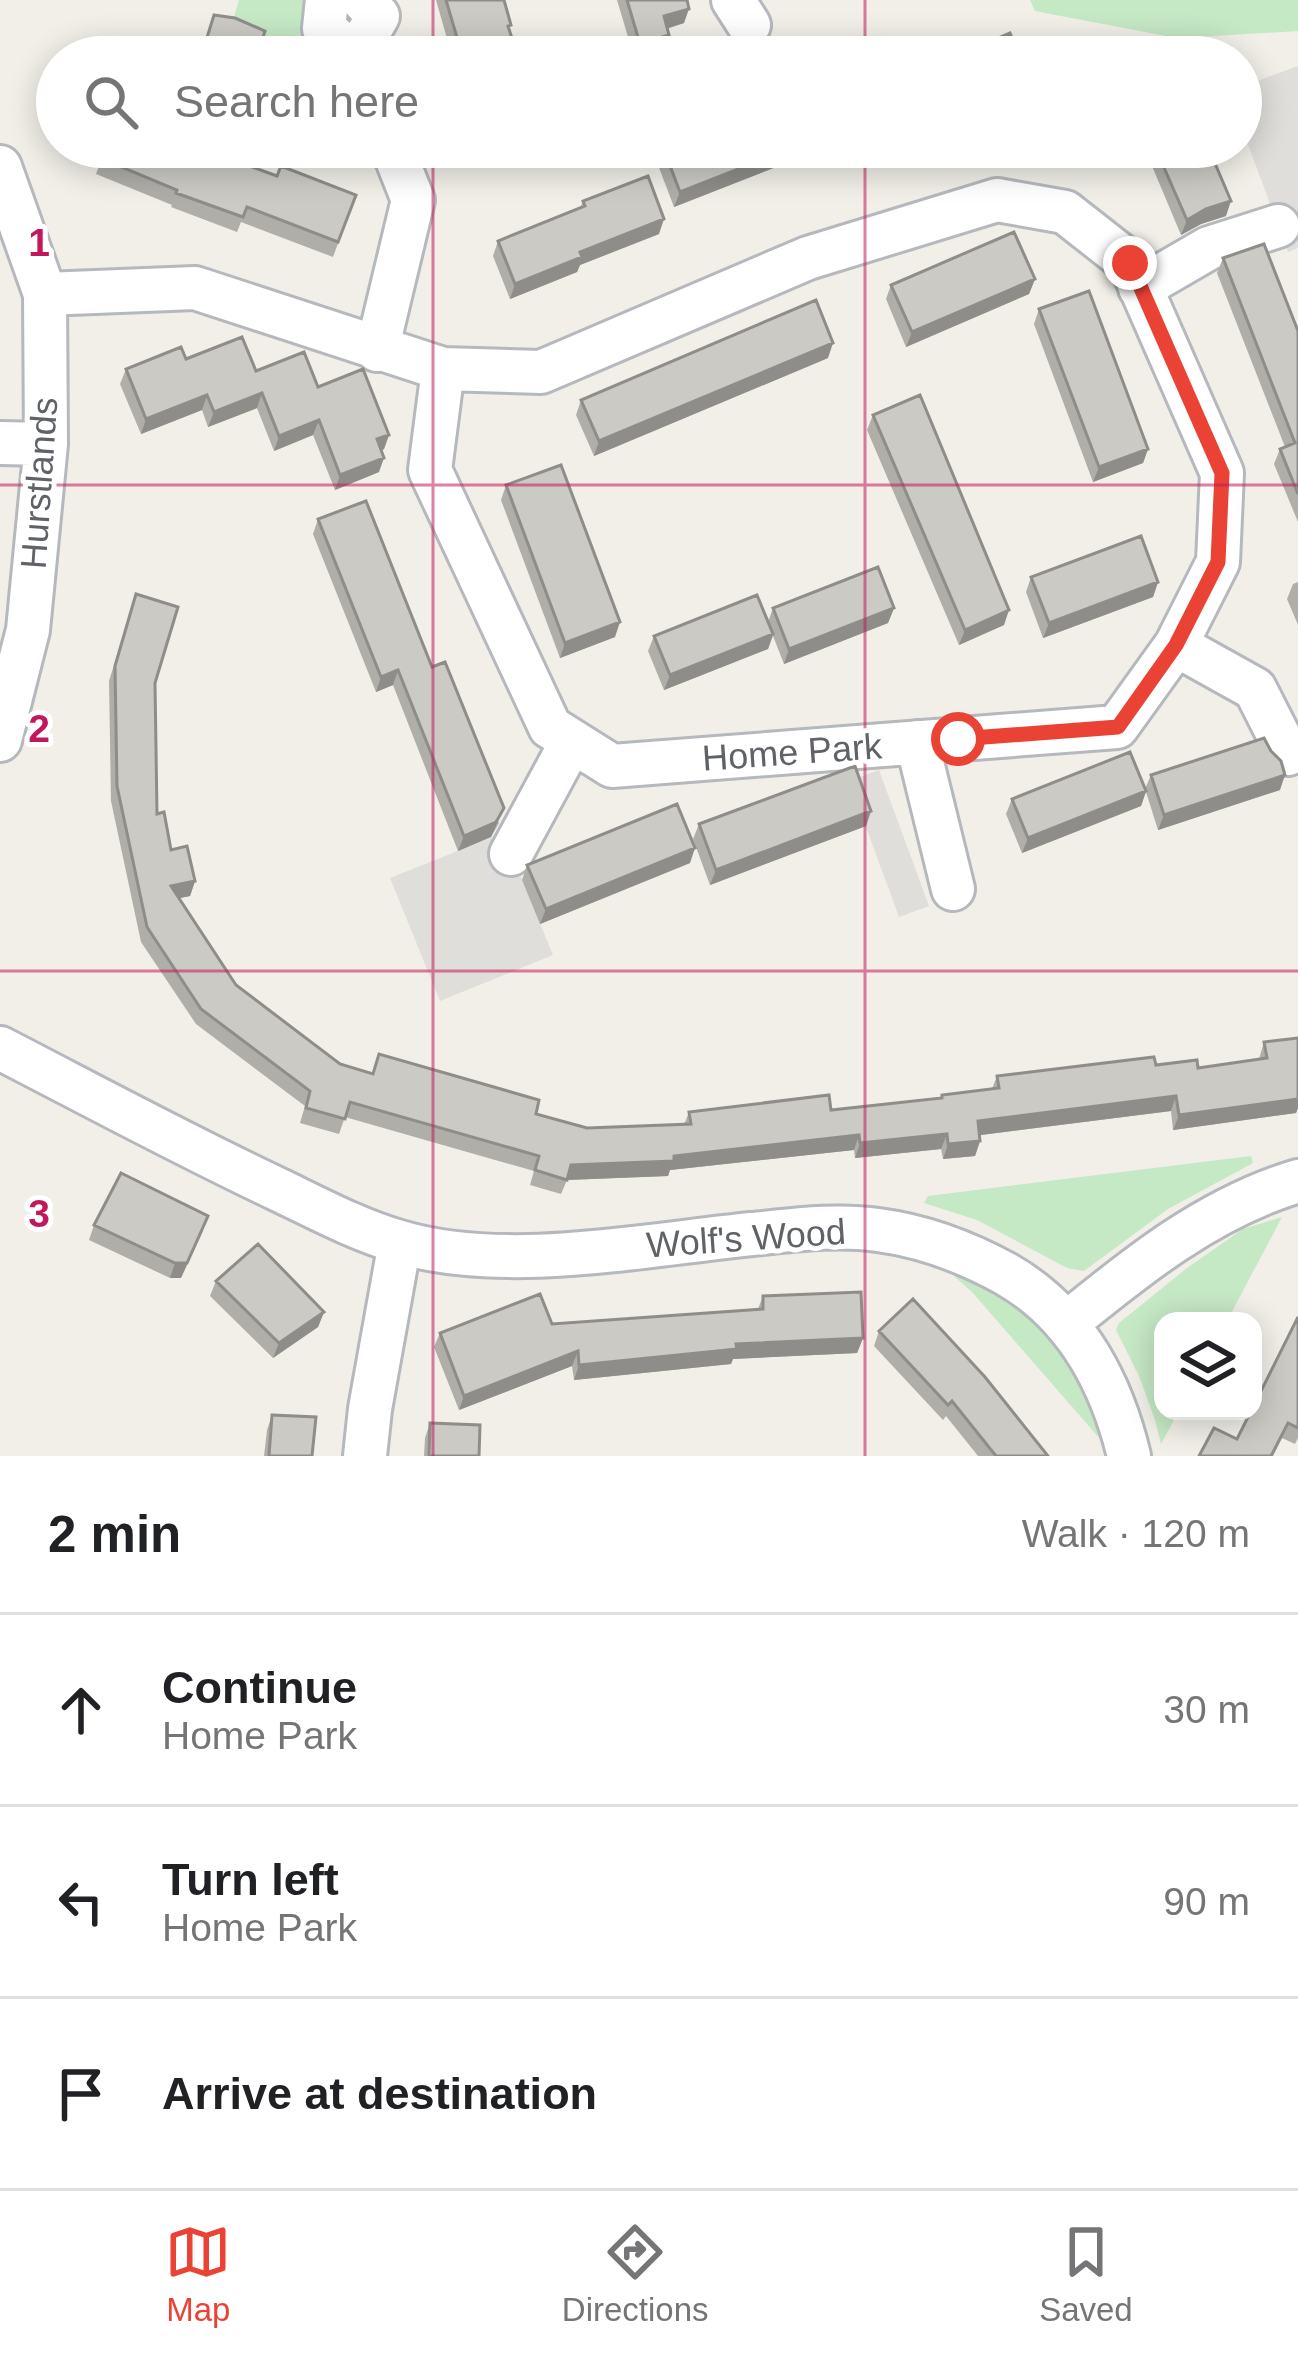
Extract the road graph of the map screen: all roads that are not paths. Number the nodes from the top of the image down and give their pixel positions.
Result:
1 (327, 0) edge
2 (363, 0) edge
3 (333, 36) edge
4 (367, 36) edge
5 (0, 167) edge
6 (400, 168) edge
7 (1278, 226) dead end
8 (1140, 288) junction
9 (45, 294) junction
10 (377, 350) junction
11 (442, 369) junction
12 (0, 443) edge
13 (46, 444) junction
14 (1176, 645) junction
15 (0, 740) edge
16 (572, 741) junction
17 (916, 742) junction
18 (1288, 754) dead end
19 (511, 854) dead end
20 (953, 889) dead end
21 (0, 1048) edge
22 (1298, 1181) edge
23 (400, 1242) junction
24 (1067, 1323) junction
25 (365, 1456) edge
26 (1130, 1456) edge

1 - 3 street
2 - 4 street
5 - 9 street, Hurstlands
6 - 10 street
7 - 8 street
8 - 11 street, Home Park
8 - 14 street, Home Park
9 - 10 street, Home Park
9 - 13 street, Hurstlands
10 - 11 street, Home Park
11 - 16 street, Home Park
12 - 13 street
13 - 15 street, Hurstlands
14 - 17 street, Home Park
14 - 18 street
16 - 17 street, Home Park
16 - 19 street
17 - 20 street
21 - 23 street, Wolf's Wood
22 - 24 street
23 - 24 street, Wolf's Wood
23 - 25 street
24 - 26 street, Wolf's Wood

